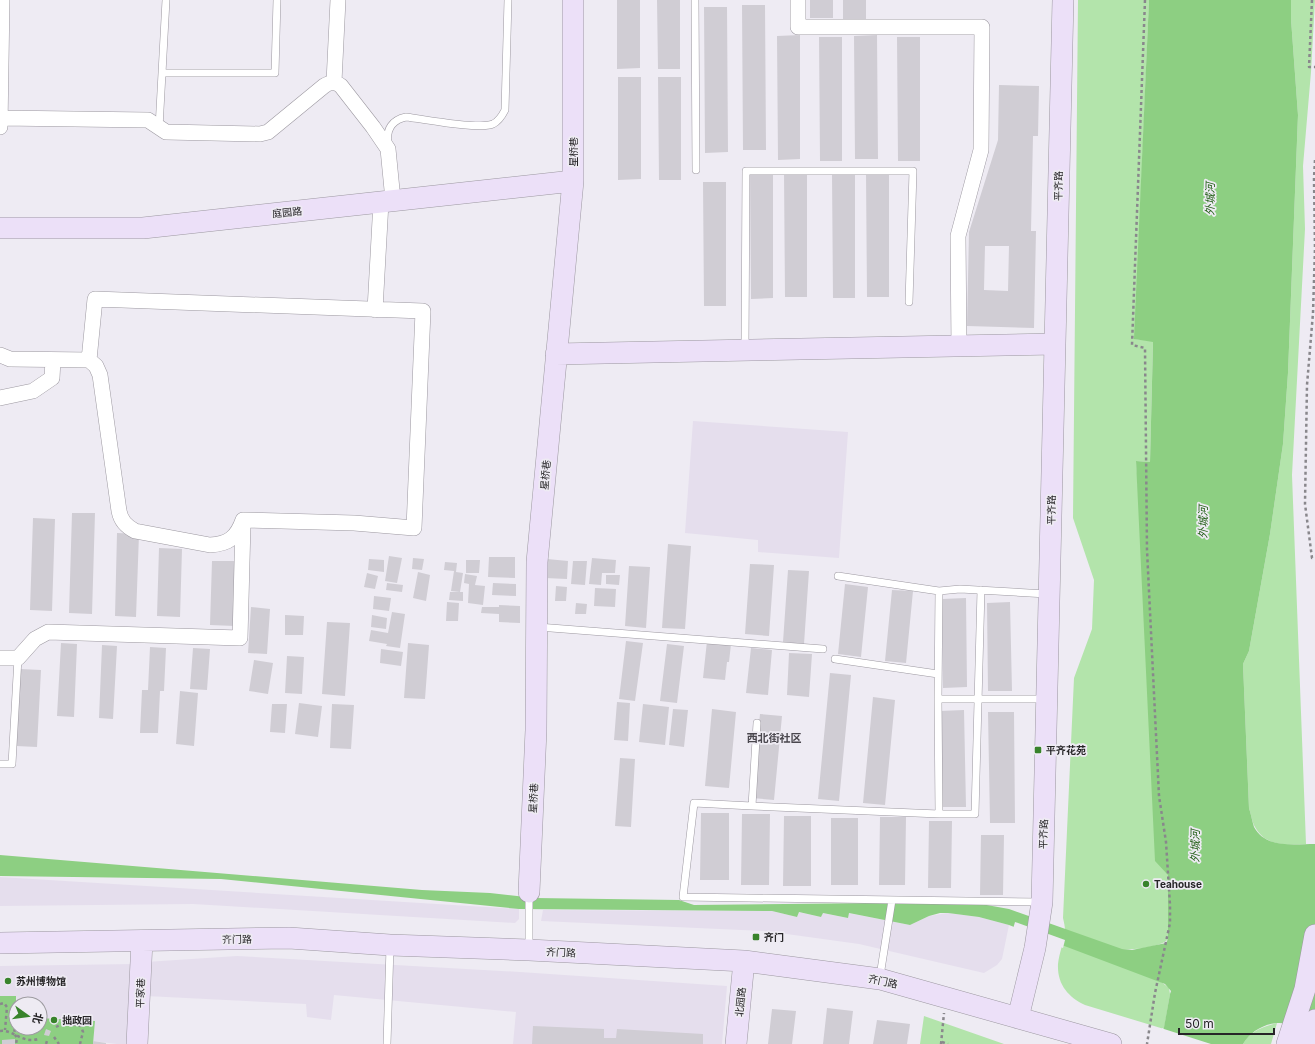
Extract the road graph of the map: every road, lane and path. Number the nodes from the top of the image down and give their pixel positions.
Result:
1 (2, 0) edge
2 (166, 0) edge
3 (277, 0) edge
4 (338, 0) edge
5 (508, 0) edge
6 (573, 0) edge
7 (694, 0) edge
8 (798, 0) edge
9 (1063, 0) edge
10 (1145, 0) edge
11 (1312, 0) edge
12 (1, 37) edge
13 (1315, 67) edge
14 (162, 73) junction
15 (334, 82) junction
16 (0, 118) edge
17 (0, 128) edge
18 (159, 128) junction
19 (388, 149) junction
20 (1315, 160) edge
21 (696, 170) dead end
22 (573, 180) junction
23 (387, 201) junction
24 (0, 228) edge
25 (909, 302) dead end
26 (375, 310) junction
27 (1055, 344) junction
28 (959, 346) junction
29 (745, 350) junction
30 (556, 354) junction
31 (0, 355) edge
32 (52, 360) junction
33 (89, 360) junction
34 (0, 398) edge
35 (243, 520) junction
36 (1315, 558) edge
37 (838, 576) dead end
38 (981, 590) junction
39 (939, 591) junction
40 (1049, 594) junction
41 (536, 626) junction
42 (823, 649) dead end
43 (0, 658) edge
44 (18, 658) junction
45 (835, 659) dead end
46 (938, 674) junction
47 (938, 699) junction
48 (978, 699) junction
49 (1046, 699) junction
50 (757, 723) dead end
51 (0, 764) edge
52 (752, 806) junction
53 (939, 814) junction
54 (892, 900) junction
55 (528, 902) joint
56 (1042, 902) junction
57 (1315, 935) edge
58 (142, 941) junction
59 (0, 943) edge
60 (390, 945) junction
61 (529, 950) junction
62 (744, 961) junction
63 (880, 979) junction
64 (945, 998) junction
65 (0, 1004) edge
66 (1018, 1018) junction
67 (56, 1027) dead end
68 (4, 1030) junction
69 (0, 1031) edge
70 (8, 1032) edge
71 (1302, 1034) edge
72 (16, 1036) joint
73 (54, 1036) dead end
74 (38, 1039) dead end
75 (942, 1043) edge
76 (16, 1044) edge
77 (58, 1044) edge
78 (80, 1044) edge
79 (137, 1044) edge
80 (387, 1044) edge
81 (736, 1044) edge
82 (948, 1044) edge
83 (1111, 1044) edge
84 (1147, 1044) edge

1 - 12 street
2 - 14 lane
3 - 14 lane
4 - 15 street
5 - 19 lane
6 - 22 main road, 星桥巷
7 - 21 lane
8 - 28 street
9 - 27 main road, 平齐路
10 - 84 path
11 - 13 path
12 - 16 street
14 - 18 lane
15 - 18 street
15 - 19 street
16 - 17 street
16 - 18 street
19 - 23 street
20 - 36 path
22 - 23 main road, 庭园路
22 - 30 main road, 星桥巷
23 - 24 main road, 庭园路
23 - 26 street
25 - 29 lane
26 - 33 street
26 - 35 street
27 - 28 main road
27 - 40 main road, 平齐路
28 - 29 main road
29 - 30 main road
30 - 41 main road, 星桥巷
31 - 32 street
32 - 33 street
32 - 34 street
33 - 35 street
35 - 44 street
37 - 39 lane
38 - 39 lane
38 - 40 lane
38 - 48 lane
39 - 46 lane
40 - 49 main road, 平齐路
41 - 42 lane
41 - 55 main road, 星桥巷
43 - 44 street
44 - 51 lane
45 - 46 lane
46 - 47 lane
47 - 48 lane
47 - 53 lane
48 - 49 lane
48 - 53 lane
49 - 56 main road, 平齐路
50 - 52 lane
52 - 53 lane
52 - 54 lane
54 - 56 lane
54 - 63 lane
55 - 61 lane, 星桥巷
56 - 66 main road, 平齐路
57 - 71 main road
58 - 59 main road, 齐门路
58 - 60 main road, 齐门路
58 - 79 main road, 平家巷
60 - 61 main road, 齐门路
60 - 80 lane
61 - 62 main road, 齐门路
62 - 63 main road, 齐门路
62 - 81 main road, 北园路
63 - 64 main road, 齐门路
64 - 66 main road, 齐门路
64 - 75 path
65 - 68 path
66 - 83 main road, 齐门路
67 - 78 path
68 - 69 path
68 - 70 path
72 - 74 path
72 - 76 path
73 - 77 path
75 - 82 path

